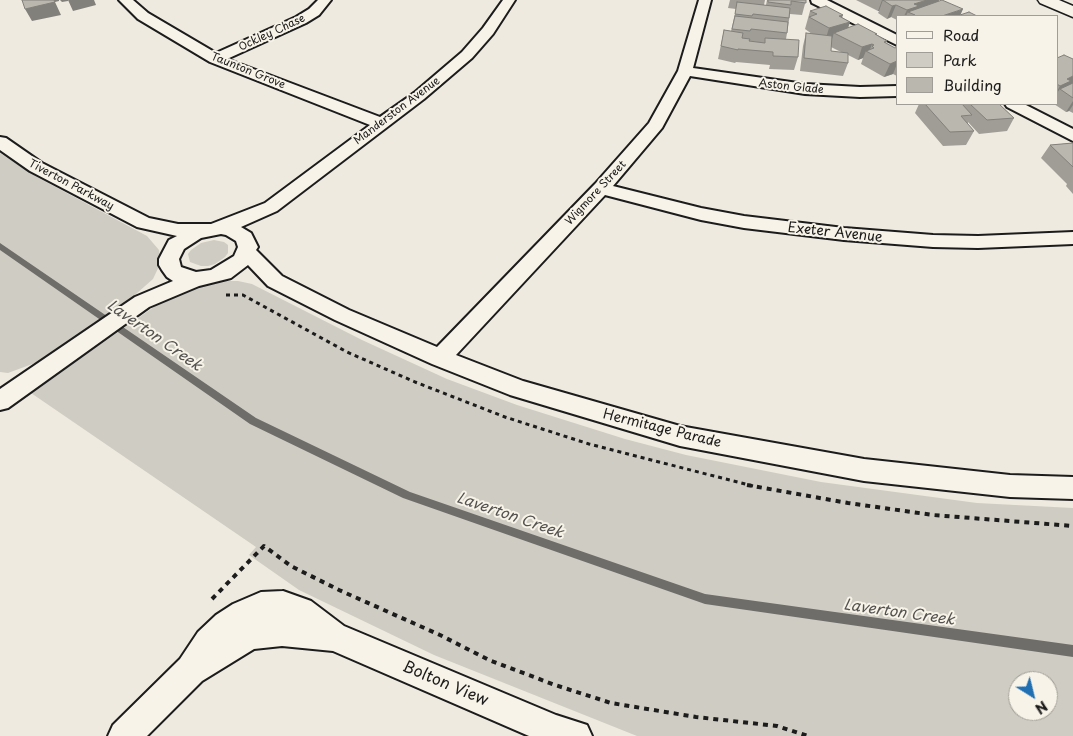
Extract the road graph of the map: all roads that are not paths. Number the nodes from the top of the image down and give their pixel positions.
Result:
1 (125, 0) edge
2 (325, 0) edge
3 (510, 0) edge
4 (706, 0) edge
5 (817, 0) edge
6 (1046, 0) edge
7 (1073, 12) edge
8 (896, 40) edge
9 (215, 59) junction
10 (686, 71) junction
11 (896, 91) edge
12 (1015, 105) edge
13 (381, 123) junction
14 (1073, 136) edge
15 (0, 142) edge
16 (601, 188) junction
17 (271, 207) junction
18 (144, 223) junction
19 (214, 229) junction
20 (1073, 238) edge
21 (247, 247) junction
22 (170, 259) junction
23 (204, 278) junction
24 (274, 281) junction
25 (142, 302) junction
26 (440, 358) junction
27 (1, 398) edge
28 (1073, 488) edge
29 (564, 734) edge
30 (124, 736) edge

1 - 9 street, Taunton Grove
2 - 9 street, Ockley Chase
3 - 13 street, Manderston Avenue
4 - 10 street, Wigmore Street
5 - 8 street
6 - 7 main road
9 - 13 street, Taunton Grove
10 - 11 street, Aston Glade
10 - 16 street, Wigmore Street
12 - 14 street
13 - 17 street, Manderston Avenue
15 - 18 street, Tiverton Parkway
16 - 20 street, Exeter Avenue
16 - 26 street, Wigmore Street
17 - 19 street, Manderston Avenue
17 - 21 street, Manderston Avenue
18 - 19 street, Tiverton Parkway
18 - 22 street, Tiverton Parkway
19 - 21 street, Hermitage Parade
19 - 22 street, Manderston Avenue
21 - 23 street, Manderston Avenue
21 - 24 street, Hermitage Parade
22 - 23 street, Tiverton Parkway
22 - 25 street
23 - 24 street, Hermitage Parade
23 - 25 street
24 - 26 street, Hermitage Parade
25 - 27 street
26 - 28 street, Hermitage Parade
29 - 30 street, Bolton View

